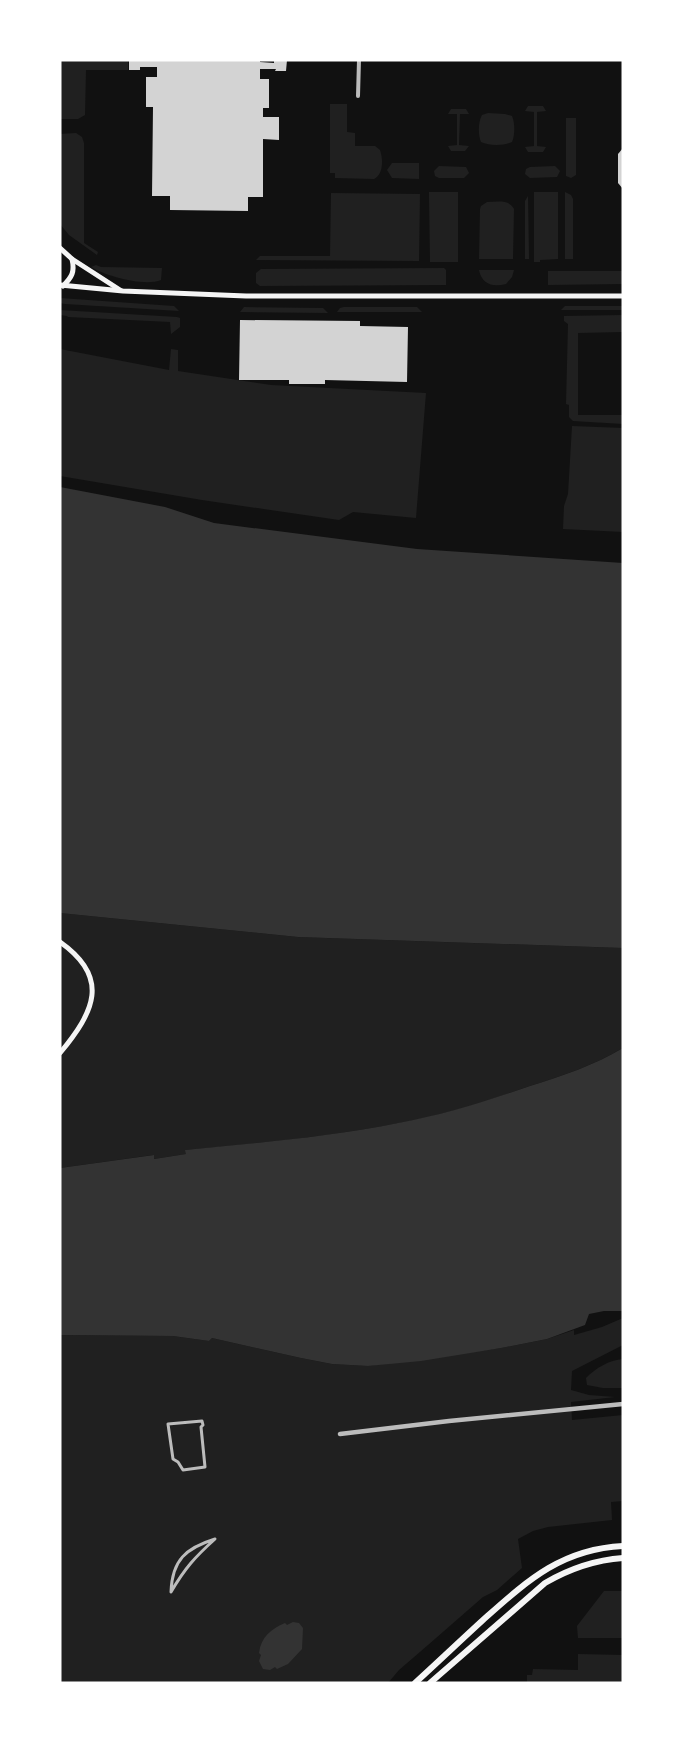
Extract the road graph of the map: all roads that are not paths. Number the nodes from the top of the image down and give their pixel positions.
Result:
1 (359, 60) edge
2 (358, 96) dead end
3 (60, 248) edge
4 (72, 260) junction
5 (61, 285) edge
6 (123, 291) junction
7 (623, 296) edge
8 (60, 942) edge
9 (68, 1044) junction
10 (60, 1045) edge
11 (60, 1053) edge
12 (623, 1404) edge
13 (340, 1434) dead end
14 (183, 1470) joint
15 (623, 1546) edge
16 (623, 1558) edge
17 (171, 1592) joint
18 (415, 1683) edge
19 (430, 1683) edge

1 - 2 street
3 - 4 main road
4 - 5 main road
4 - 6 main road
5 - 6 main road
6 - 7 main road
8 - 9 main road
9 - 10 main road
9 - 11 main road
12 - 13 street
14 - 14 street
15 - 18 main road
16 - 19 main road
17 - 17 street

